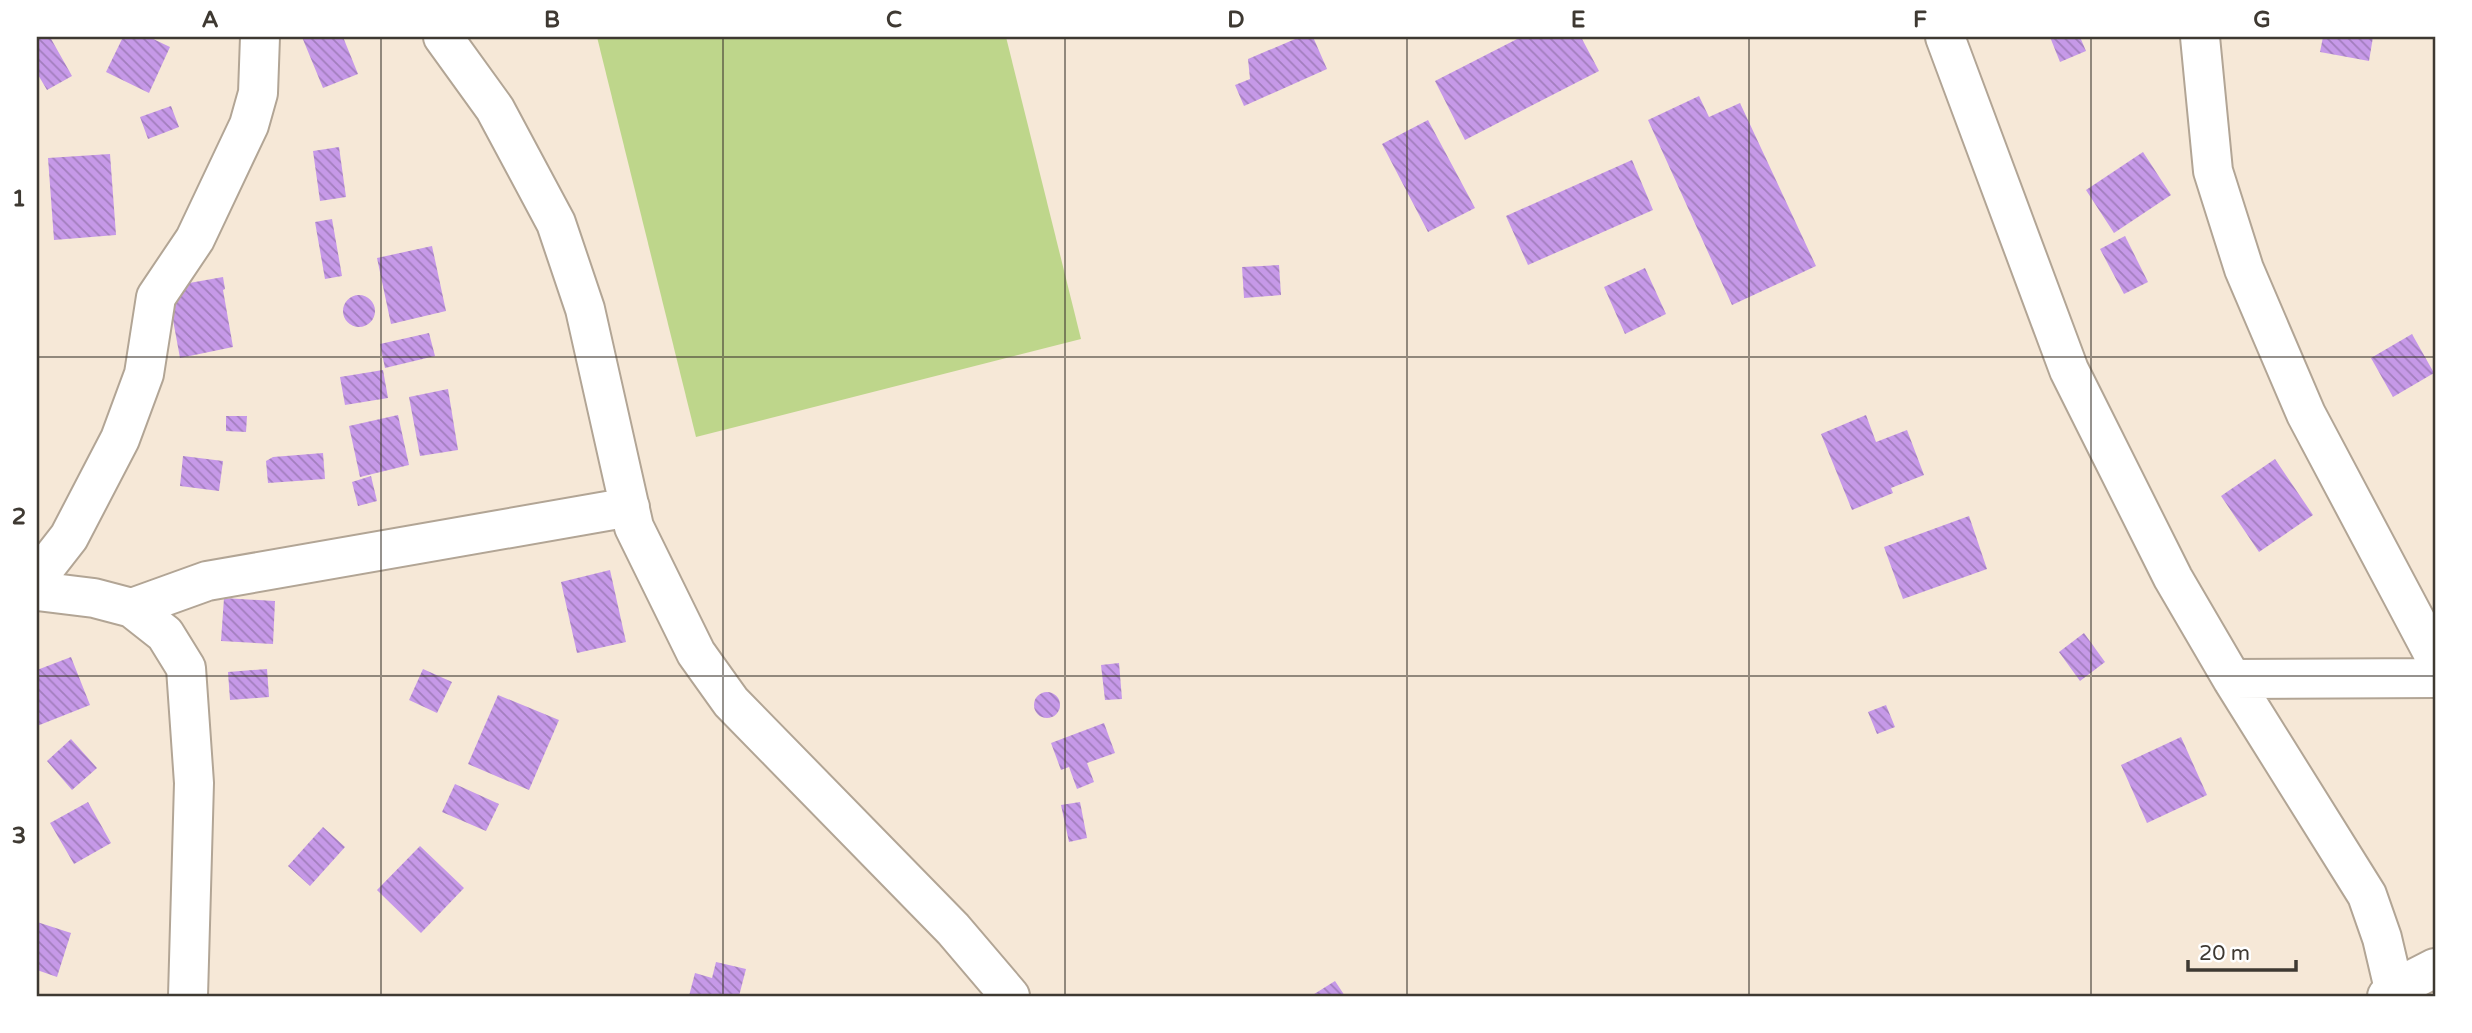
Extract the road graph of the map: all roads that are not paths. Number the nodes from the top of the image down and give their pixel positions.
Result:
1 (260, 37) edge
2 (443, 37) edge
3 (1945, 37) edge
4 (2200, 37) edge
5 (629, 507) junction
6 (37, 578) edge
7 (37, 591) edge
8 (132, 608) junction
9 (2435, 657) edge
10 (2435, 678) edge
11 (2232, 679) junction
12 (2435, 968) edge
13 (2391, 993) edge
14 (188, 996) edge
15 (1010, 996) edge

1 - 6 street
2 - 5 street
3 - 11 street
4 - 9 street
5 - 8 street
5 - 15 street
7 - 8 street
8 - 14 street
10 - 11 street
11 - 13 street
12 - 13 street

